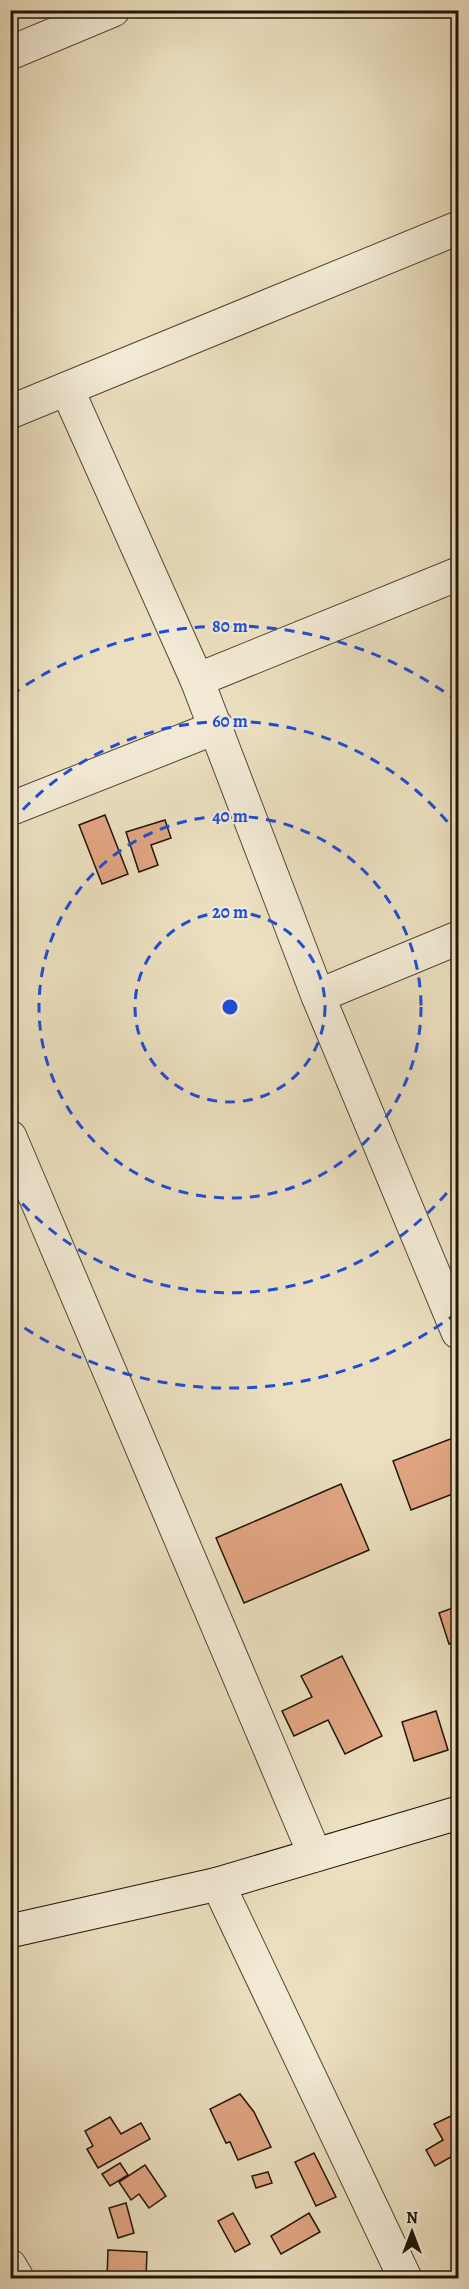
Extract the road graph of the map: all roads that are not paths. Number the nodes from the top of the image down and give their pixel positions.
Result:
1 (113, 10) edge
2 (10, 53) edge
3 (459, 228) edge
4 (67, 389) junction
5 (10, 412) edge
6 (459, 574) edge
7 (197, 680) junction
8 (217, 727) junction
9 (10, 809) edge
10 (459, 938) edge
11 (318, 996) junction
12 (10, 1137) edge
13 (459, 1332) edge
14 (459, 1812) edge
15 (315, 1855) junction
16 (218, 1884) junction
17 (13, 1925) edge
18 (10, 2266) edge
19 (17, 2278) edge
20 (405, 2278) edge

1 - 2 street
3 - 4 street
4 - 5 street
4 - 7 street
6 - 7 street
7 - 8 street
8 - 9 street
8 - 11 street
10 - 11 street
11 - 13 street
12 - 15 street
14 - 15 street
15 - 16 street
16 - 17 street
16 - 20 street
18 - 19 street

